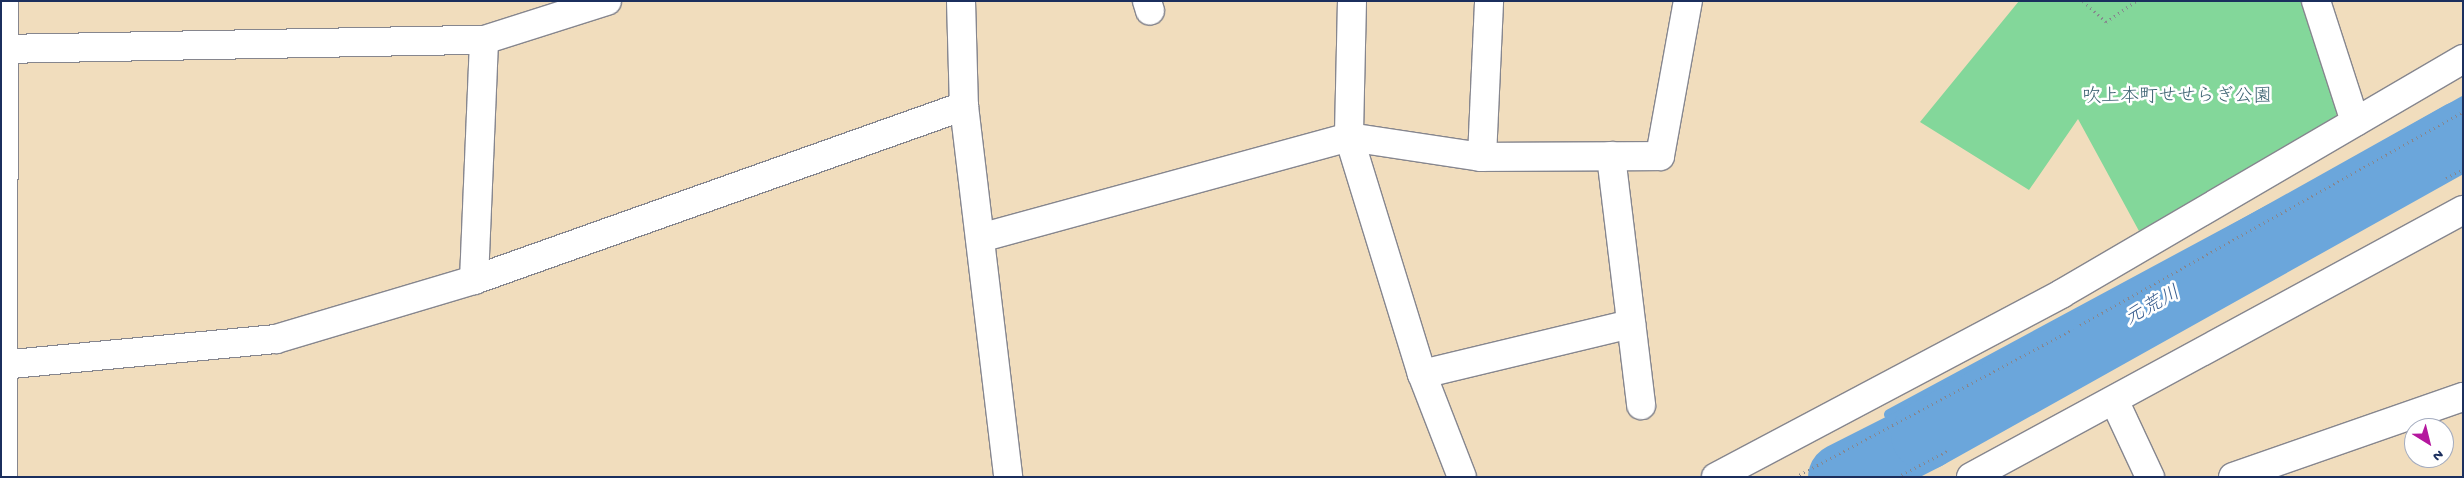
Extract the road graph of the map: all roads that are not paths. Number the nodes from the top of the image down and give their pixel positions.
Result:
1 (4, 1) edge
2 (607, 1) edge
3 (961, 1) edge
4 (1352, 1) edge
5 (1490, 1) edge
6 (1688, 1) edge
7 (2316, 1) edge
8 (484, 40) junction
9 (3, 50) edge
10 (2463, 59) edge
11 (964, 106) junction
12 (2355, 122) junction
13 (1349, 137) junction
14 (1611, 156) junction
15 (1482, 157) junction
16 (2463, 210) edge
17 (980, 238) junction
18 (474, 280) junction
19 (1631, 324) junction
20 (4, 365) edge
21 (1422, 374) junction
22 (2463, 397) edge
23 (2115, 402) junction
24 (1641, 405) dead end
25 (3, 477) edge
26 (1008, 477) edge
27 (1462, 477) edge
28 (1716, 477) edge
29 (1970, 477) edge
30 (2150, 477) edge
31 (2233, 477) edge

1 - 9 street
2 - 8 street
3 - 11 street
4 - 13 street
5 - 15 street
6 - 14 street
7 - 12 street
8 - 9 street
8 - 18 street
9 - 20 street
10 - 12 street
11 - 17 street
11 - 18 street
12 - 28 street
13 - 15 street
13 - 17 street
13 - 21 street
14 - 15 street
14 - 19 street
16 - 23 street
17 - 26 street
18 - 20 street
19 - 21 street
19 - 24 street
20 - 25 street
21 - 27 street
22 - 31 street
23 - 29 street
23 - 30 street

